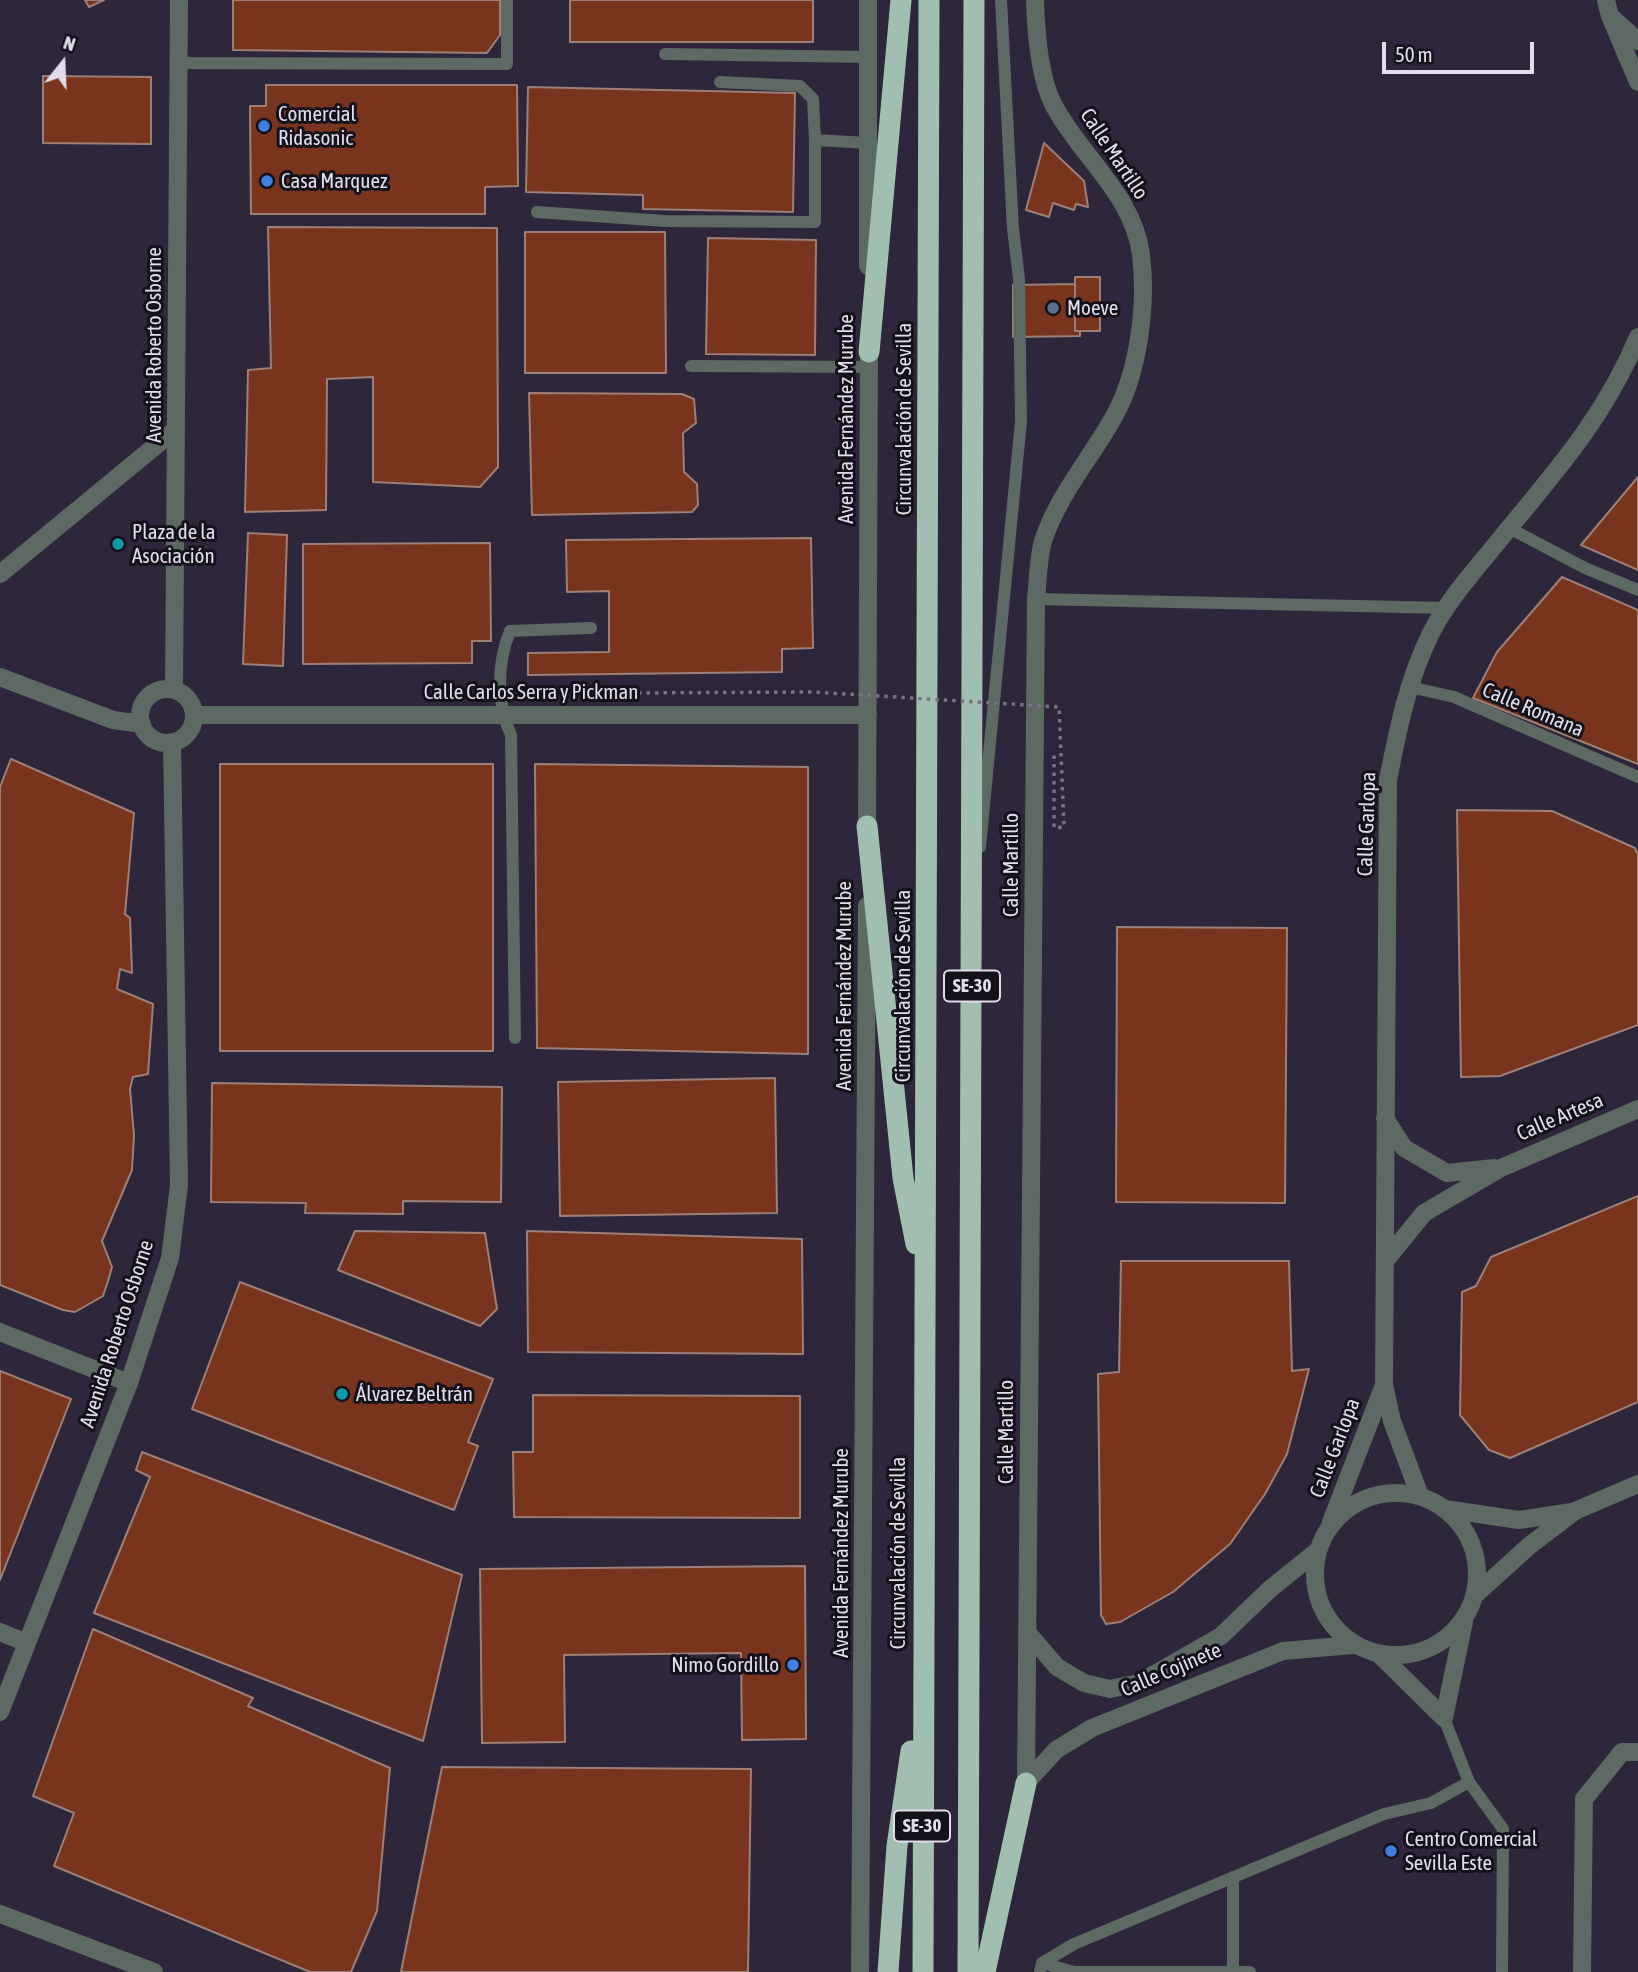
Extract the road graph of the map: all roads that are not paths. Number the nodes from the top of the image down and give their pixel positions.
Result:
1 (179, 0) edge
2 (507, 0) edge
3 (868, 0) edge
4 (901, 0) edge
5 (929, 0) edge
6 (974, 0) edge
7 (1001, 0) edge
8 (1035, 0) edge
9 (1608, 8) edge
10 (1638, 41) edge
11 (665, 54) dead end
12 (868, 57) junction
13 (179, 63) junction
14 (720, 82) dead end
15 (1638, 82) edge
16 (815, 140) junction
17 (868, 143) junction
18 (537, 212) dead end
19 (1636, 348) edge
20 (868, 359) junction
21 (691, 366) dead end
22 (176, 429) junction
23 (1509, 528) junction
24 (0, 574) edge
25 (1638, 590) edge
26 (1036, 599) junction
27 (1448, 608) junction
28 (592, 628) dead end
29 (0, 677) edge
30 (1409, 687) junction
31 (174, 690) junction
32 (194, 715) junction
33 (501, 715) junction
34 (869, 715) junction
35 (142, 724) junction
36 (172, 742) junction
37 (1638, 777) edge
38 (867, 826) junction
39 (972, 916) junction
40 (515, 1038) dead end
41 (1638, 1109) edge
42 (1385, 1118) junction
43 (1501, 1168) junction
44 (1385, 1261) junction
45 (925, 1291) junction
46 (0, 1332) edge
47 (129, 1383) junction
48 (1384, 1385) junction
49 (1638, 1484) edge
50 (1420, 1496) junction
51 (1445, 1509) junction
52 (1575, 1511) junction
53 (1329, 1527) junction
54 (1317, 1552) junction
55 (1476, 1594) junction
56 (1465, 1620) junction
57 (0, 1632) edge
58 (1027, 1632) junction
59 (27, 1643) junction
60 (1353, 1645) junction
61 (1380, 1655) junction
62 (922, 1679) junction
63 (0, 1712) edge
64 (1444, 1718) junction
65 (1638, 1752) edge
66 (1469, 1782) junction
67 (1026, 1783) junction
68 (1233, 1877) junction
69 (0, 1914) edge
70 (1041, 1968) edge
71 (154, 1972) edge
72 (860, 1972) edge
73 (888, 1972) edge
74 (923, 1972) edge
75 (968, 1972) edge
76 (985, 1972) edge
77 (1233, 1972) edge
78 (1250, 1972) edge
79 (1502, 1972) edge
80 (1582, 1972) edge

1 - 13 street, Avenida Roberto Osborne
2 - 13 lane
3 - 12 street, Avenida Fernández Murube
4 - 20 highway
5 - 45 highway, Circunvalación de Sevilla / SE-30
6 - 39 highway, SE-30
7 - 39 lane
8 - 26 street, Calle Martillo
9 - 10 street
9 - 15 street
11 - 12 lane
12 - 17 street, Avenida Fernández Murube
13 - 22 street, Avenida Roberto Osborne
14 - 16 lane
16 - 17 lane
16 - 18 lane
17 - 20 street, Avenida Fernández Murube
19 - 23 street, Calle Garlopa
20 - 21 lane
20 - 34 street, Avenida Fernández Murube
22 - 24 street
22 - 31 street, Avenida Roberto Osborne
23 - 25 lane
23 - 27 street, Calle Garlopa
26 - 27 lane
26 - 58 street, Calle Martillo
27 - 30 street, Calle Garlopa
28 - 33 lane
29 - 35 street
30 - 37 lane, Calle Romana
30 - 42 street, Calle Garlopa
31 - 32 street
31 - 35 street
32 - 33 street, Calle Carlos Serra y Pickman
32 - 36 street
33 - 34 street, Calle Carlos Serra y Pickman
33 - 40 lane
34 - 38 street, Avenida Fernández Murube
35 - 36 street
36 - 47 street, Avenida Roberto Osborne
38 - 45 highway
38 - 72 street, Avenida Fernández Murube
39 - 75 highway, SE-30
41 - 43 street, Calle Artesa
42 - 43 street, Calle Artesa
42 - 44 street, Calle Garlopa
43 - 44 street, Calle Artesa
44 - 48 street, Calle Garlopa
45 - 62 highway, Circunvalación de Sevilla / SE-30
46 - 47 street
47 - 59 street, Avenida Roberto Osborne
48 - 50 street, Calle Garlopa
48 - 53 street, Calle Garlopa
49 - 52 street
50 - 51 street
50 - 53 street
51 - 52 street
51 - 55 street
52 - 55 street
53 - 54 street
54 - 58 street, Calle Cojinete
54 - 60 street
55 - 56 street
56 - 61 street
56 - 64 street
57 - 59 street
58 - 67 street, Calle Martillo
59 - 63 street, Avenida Roberto Osborne
60 - 61 street
60 - 67 street, Calle Cojinete
61 - 64 street
62 - 73 highway
62 - 74 highway, Circunvalación de Sevilla / SE-30
64 - 66 lane
65 - 80 street
66 - 68 lane
66 - 79 lane
67 - 76 highway
68 - 70 lane
68 - 77 lane
69 - 71 street
70 - 77 lane
77 - 78 lane

